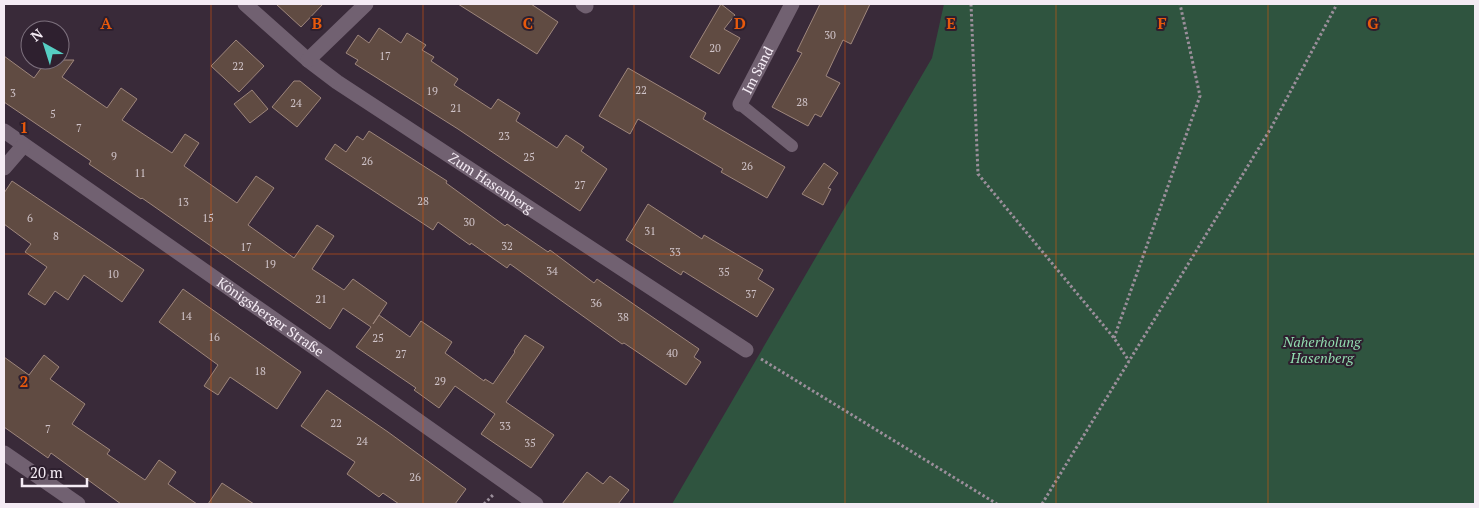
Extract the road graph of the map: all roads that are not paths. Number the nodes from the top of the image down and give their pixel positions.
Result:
1 (244, 4) edge
2 (366, 4) edge
3 (792, 4) edge
4 (308, 60) junction
5 (740, 104) joint
6 (4, 131) edge
7 (23, 146) junction
8 (792, 146) dead end
9 (4, 168) edge
10 (746, 350) road end
11 (4, 453) edge
12 (78, 504) edge
13 (536, 504) edge

1 - 4 street, Zum Hasenberg
2 - 4 street
3 - 5 street, Im Sand
4 - 10 street, Zum Hasenberg
5 - 8 lane, Im Sand
6 - 7 street, Königsberger Straße
7 - 9 street
7 - 13 street, Königsberger Straße
11 - 12 street

